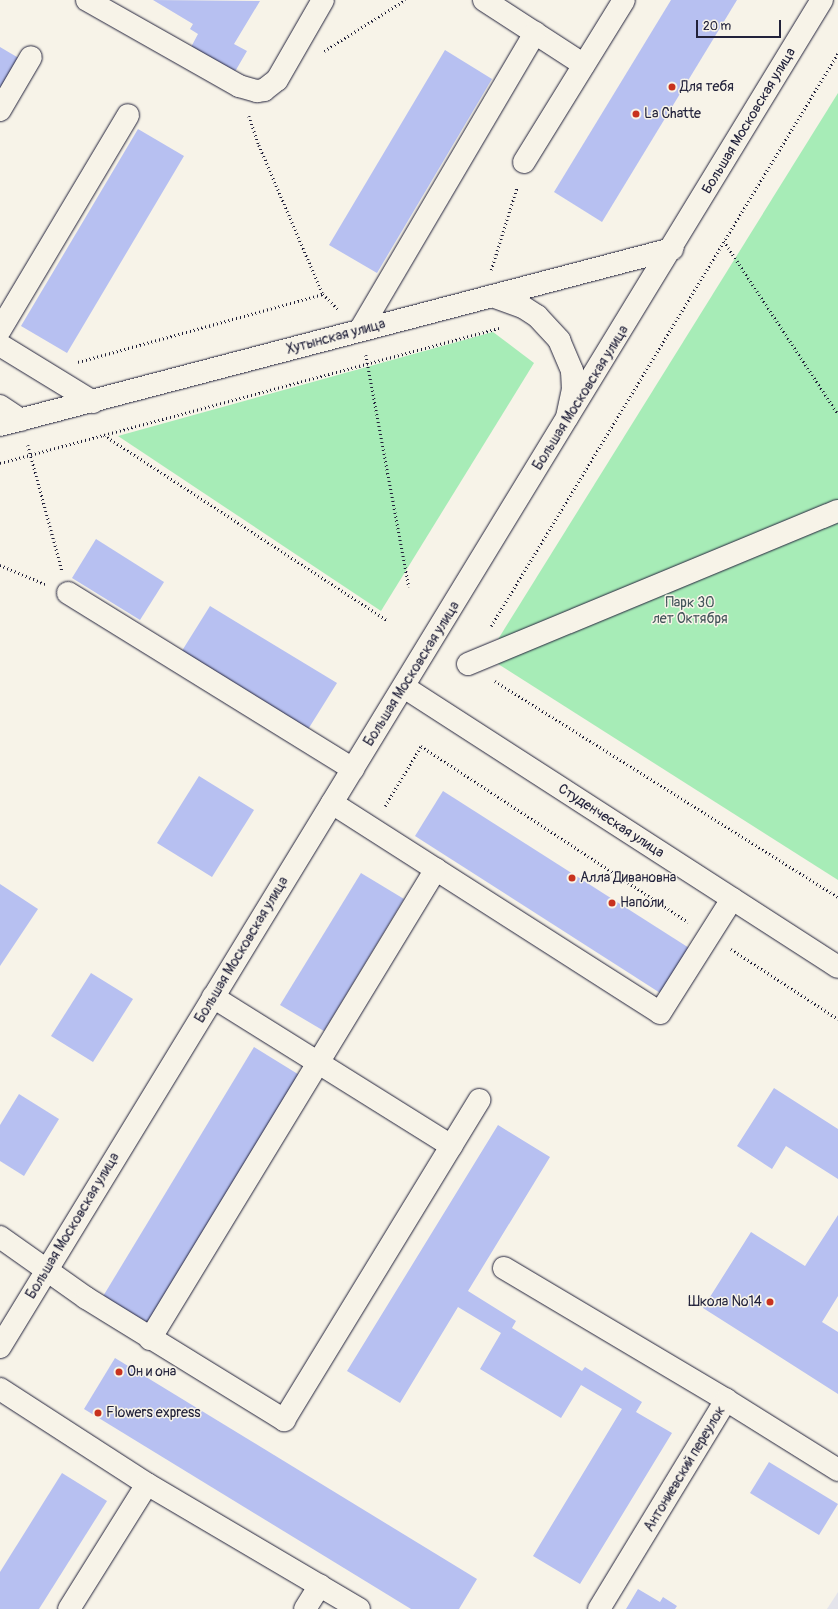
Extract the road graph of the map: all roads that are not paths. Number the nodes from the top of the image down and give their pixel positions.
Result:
1 (87, 0) edge
2 (323, 0) edge
3 (484, 0) edge
4 (624, 0) edge
5 (822, 0) edge
6 (535, 33) junction
7 (31, 57) dead end
8 (584, 65) junction
9 (0, 110) edge
10 (128, 115) dead end
11 (524, 162) road end
12 (672, 249) junction
13 (487, 297) junction
14 (0, 330) edge
15 (360, 330) junction
16 (0, 345) edge
17 (93, 402) junction
18 (0, 406) edge
19 (21, 420) junction
20 (566, 422) junction
21 (0, 426) edge
22 (838, 511) edge
23 (68, 593) road end
24 (468, 664) road end
25 (404, 687) junction
26 (353, 769) junction
27 (332, 803) junction
28 (436, 869) junction
29 (732, 899) junction
30 (838, 967) edge
31 (213, 997) junction
32 (319, 1063) junction
33 (479, 1100) dead end
34 (451, 1146) junction
35 (0, 1237) edge
36 (504, 1268) dead end
37 (47, 1269) junction
38 (150, 1339) junction
39 (0, 1347) edge
40 (0, 1389) edge
41 (726, 1400) junction
42 (838, 1470) edge
43 (147, 1484) junction
44 (320, 1585) junction
45 (69, 1609) edge
46 (305, 1609) edge
47 (359, 1609) edge
48 (599, 1609) edge

1 - 2 main road
3 - 6 main road
4 - 8 main road
5 - 12 main road, Большая Московская улица
6 - 8 main road
6 - 15 main road
7 - 9 main road
8 - 11 main road
10 - 14 main road
12 - 13 main road, Хутынская улица
12 - 20 main road, Большая Московская улица
13 - 15 main road, Хутынская улица
13 - 20 main road
15 - 17 main road, Хутынская улица
16 - 17 main road
17 - 19 main road, Хутынская улица
18 - 19 main road
19 - 21 main road, Хутынская улица
20 - 25 main road, Большая Московская улица
22 - 24 main road
23 - 26 main road
25 - 26 main road, Большая Московская улица
25 - 29 main road, Студенческая улица
26 - 27 main road, Большая Московская улица
27 - 28 main road
27 - 31 main road, Большая Московская улица
28 - 29 main road
28 - 32 main road
29 - 30 main road, Студенческая улица
31 - 32 main road
31 - 37 main road, Большая Московская улица
32 - 34 main road
32 - 38 main road
33 - 34 main road
34 - 38 main road
35 - 37 main road
36 - 41 main road
37 - 38 main road
37 - 39 main road, Большая Московская улица
40 - 43 main road
41 - 42 main road, Антониевский переулок
41 - 48 main road, Антониевский переулок
43 - 44 main road
43 - 45 main road
44 - 46 main road
44 - 47 main road

